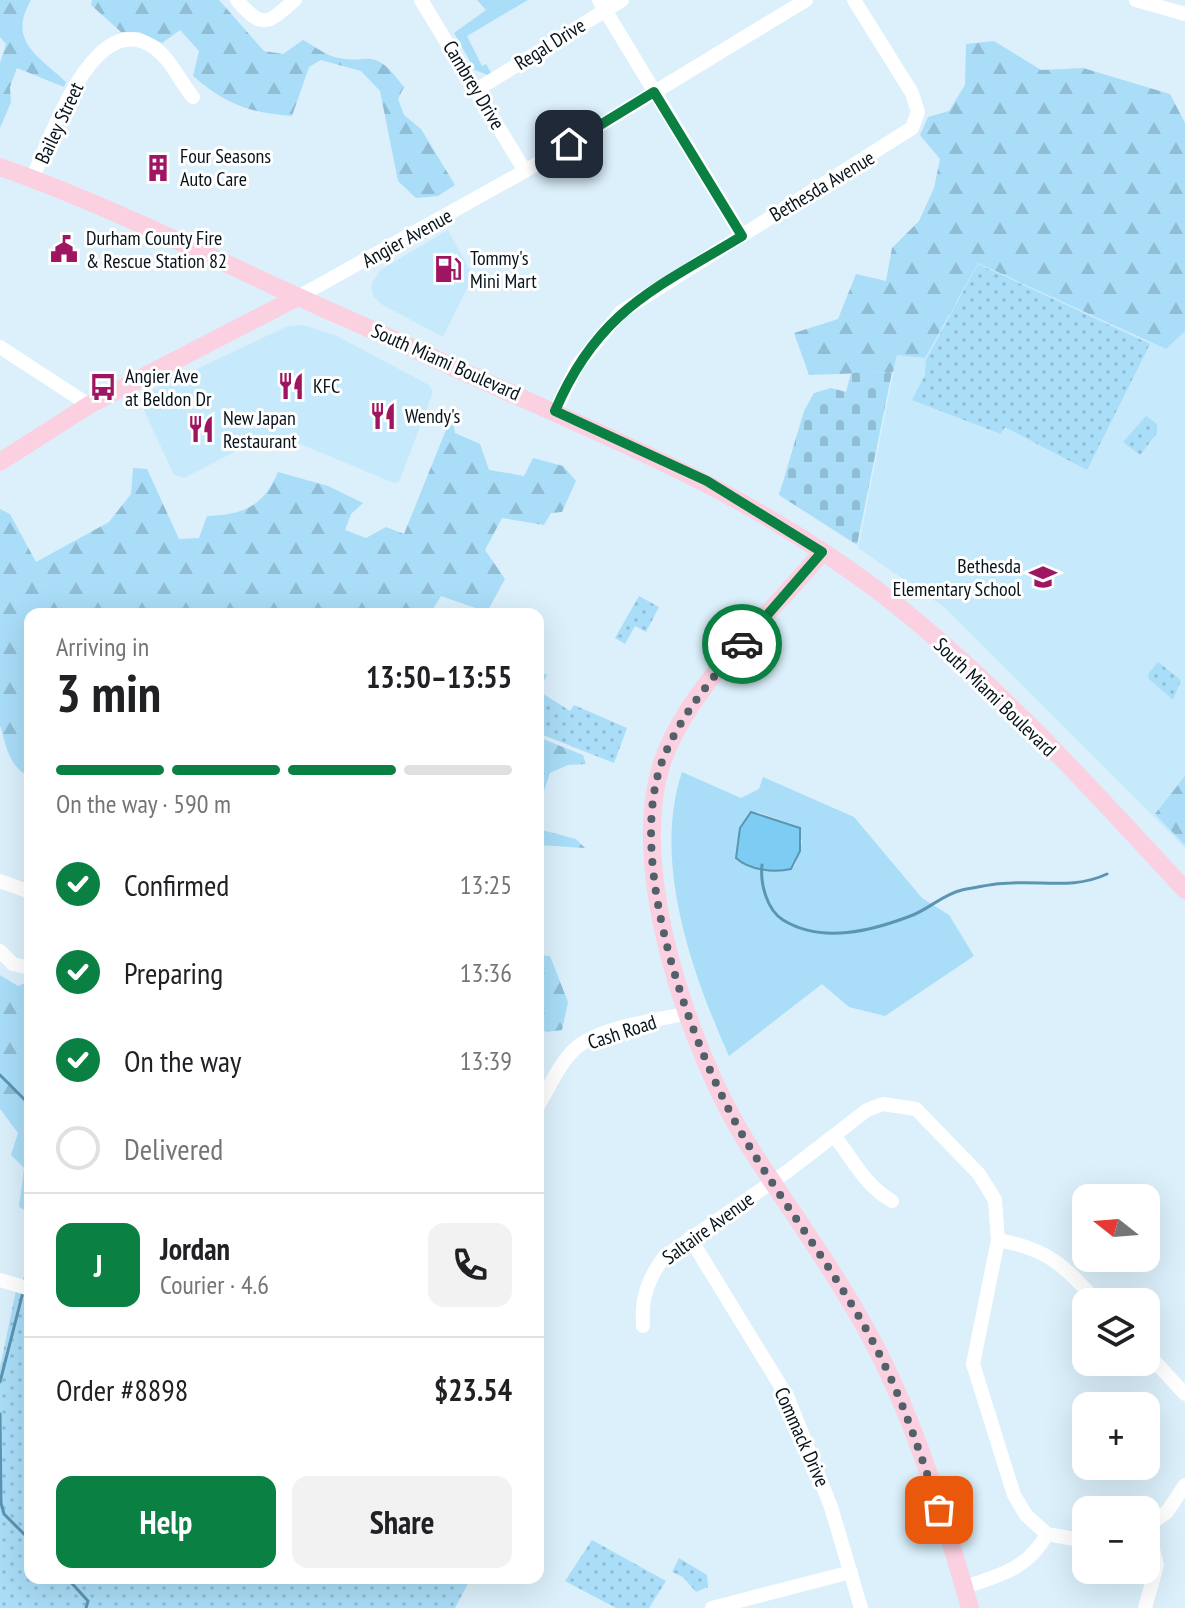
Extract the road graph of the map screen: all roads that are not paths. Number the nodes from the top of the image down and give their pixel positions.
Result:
1 (237, 0) edge
2 (295, 0) edge
3 (421, 0) edge
4 (622, 0) edge
5 (806, 0) edge
6 (854, 0) edge
7 (1136, 0) edge
8 (602, 5) edge
9 (1185, 14) edge
10 (478, 89) junction
11 (654, 92) junction
12 (193, 97) dead end
13 (0, 167) edge
14 (525, 171) junction
15 (32, 179) junction
16 (742, 236) junction
17 (298, 297) junction
18 (0, 347) edge
19 (89, 405) junction
20 (555, 411) junction
21 (0, 462) edge
22 (822, 552) junction
23 (0, 881) edge
24 (24, 890) edge
25 (1185, 890) edge
26 (0, 951) edge
27 (24, 967) edge
28 (689, 1013) junction
29 (544, 1096) edge
30 (835, 1137) junction
31 (774, 1182) junction
32 (892, 1201) dead end
33 (690, 1238) junction
34 (998, 1240) junction
35 (0, 1280) edge
36 (23, 1287) edge
37 (1083, 1288) edge
38 (643, 1326) dead end
39 (1160, 1367) edge
40 (1185, 1394) edge
41 (1185, 1485) edge
42 (1160, 1517) edge
43 (1047, 1534) junction
44 (1072, 1538) edge
45 (851, 1572) junction
46 (1152, 1584) edge
47 (964, 1587) junction
48 (712, 1608) edge
49 (861, 1608) edge
50 (970, 1608) edge
51 (1145, 1608) edge

1 - 2 street
3 - 10 street, Cambrey Drive
4 - 8 street, Regal Drive
5 - 11 street, Angier Avenue
6 - 16 street, Bethesda Avenue
7 - 9 street
8 - 10 street, Regal Drive
8 - 11 street
10 - 14 street, Cambrey Drive
11 - 14 street, Angier Avenue
11 - 16 street
12 - 15 street, Bailey Street
13 - 15 main road, South Miami Boulevard
14 - 17 street, Angier Avenue
15 - 17 main road, South Miami Boulevard
16 - 20 street, Bethesda Avenue
17 - 19 main road, Angier Avenue
17 - 20 main road, South Miami Boulevard
18 - 19 street
19 - 21 main road, Angier Avenue
20 - 22 main road, South Miami Boulevard
22 - 25 main road, South Miami Boulevard
22 - 28 main road
23 - 24 street
26 - 27 street
28 - 29 street, Cash Road
28 - 31 main road
30 - 31 street, Saltaire Avenue
30 - 32 street
30 - 34 street, Saltaire Avenue
31 - 33 street, Saltaire Avenue
31 - 47 main road
33 - 38 street, Saltaire Avenue
33 - 45 street, Commack Drive
34 - 37 street
34 - 43 street, Saltaire Avenue
35 - 36 street
39 - 40 street
41 - 42 street
43 - 44 street
43 - 47 street
45 - 48 street
45 - 49 street, Commack Drive
46 - 51 street
47 - 50 main road

